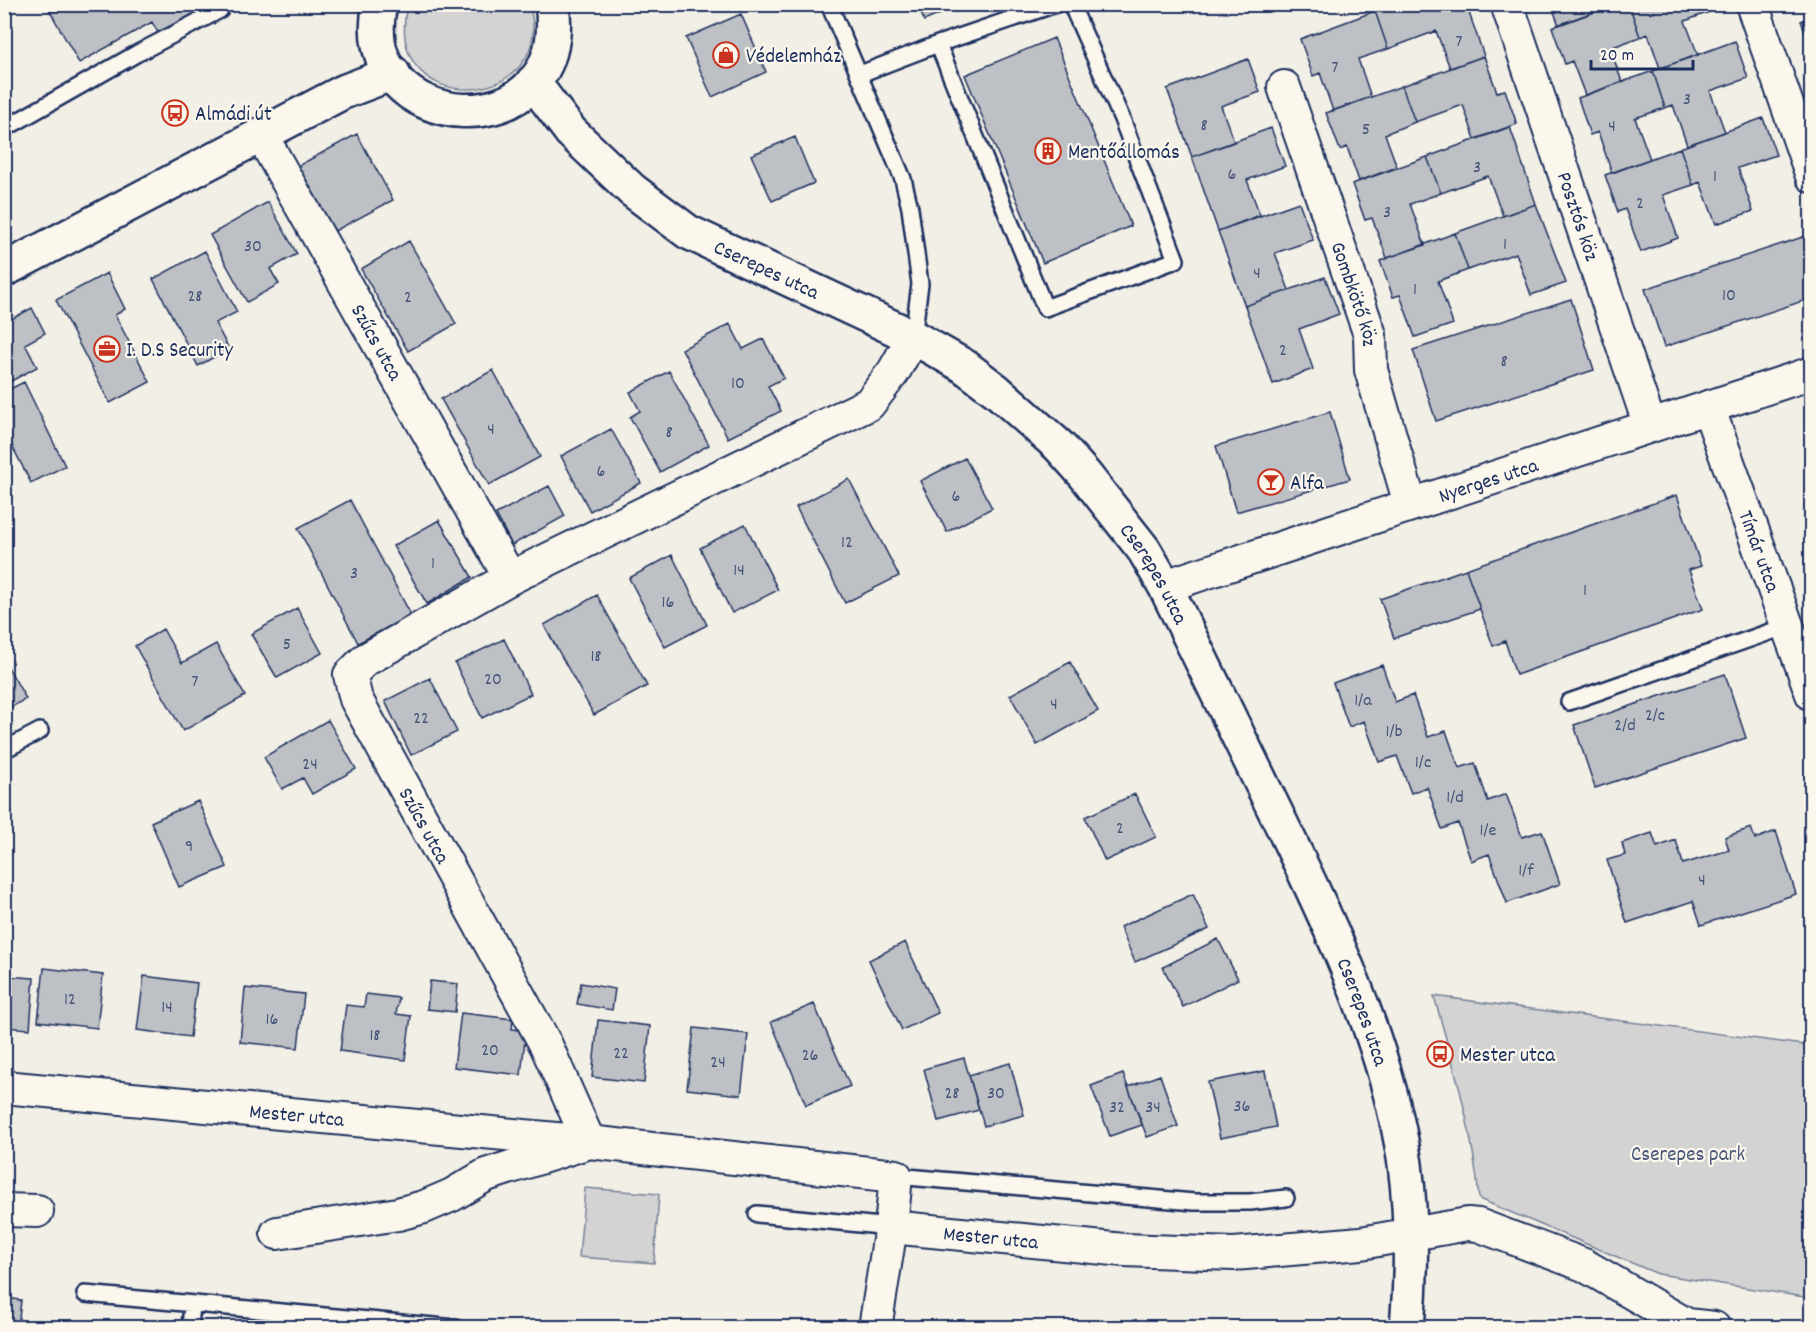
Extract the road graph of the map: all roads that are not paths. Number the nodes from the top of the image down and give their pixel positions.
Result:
1 (221, 4) edge
2 (380, 4) edge
3 (552, 4) edge
4 (829, 4) edge
5 (1056, 4) edge
6 (1071, 4) edge
7 (1507, 4) edge
8 (1752, 4) edge
9 (938, 44) junction
10 (393, 73) junction
11 (860, 74) junction
12 (533, 82) junction
13 (1284, 87) dead end
14 (4, 129) edge
15 (262, 136) junction
16 (1812, 176) edge
17 (6, 265) edge
18 (913, 337) junction
19 (1812, 373) edge
20 (1708, 407) junction
21 (1650, 426) junction
22 (1410, 504) junction
23 (510, 578) junction
24 (1165, 586) junction
25 (1787, 627) junction
26 (1812, 694) edge
27 (1569, 702) dead end
28 (40, 731) dead end
29 (4, 750) edge
30 (4, 1087) edge
31 (589, 1142) junction
32 (896, 1176) junction
33 (1286, 1198) dead end
34 (4, 1210) edge
35 (37, 1211) dead end
36 (757, 1214) dead end
37 (891, 1227) junction
38 (277, 1233) dead end
39 (1412, 1236) junction
40 (85, 1294) dead end
41 (192, 1304) junction
42 (190, 1328) edge
43 (456, 1328) edge
44 (875, 1328) edge
45 (1407, 1328) edge
46 (1714, 1328) edge

1 - 14 lane
2 - 10 street
3 - 12 street
4 - 11 lane
5 - 9 lane
6 - 9 lane
7 - 21 street, Posztós köz
8 - 16 street
9 - 11 lane
10 - 12 street
10 - 15 street
11 - 18 lane
12 - 18 street, Cserepes utca
13 - 22 street, Gombkötő köz
15 - 17 street
15 - 23 street, Szűcs utca
18 - 23 street, Szűcs utca
18 - 24 street, Cserepes utca
19 - 20 street, Nyerges utca
20 - 21 street, Nyerges utca
20 - 25 street, Tímár utca
21 - 22 street, Nyerges utca
22 - 24 street, Nyerges utca
23 - 31 street, Szűcs utca
24 - 39 street, Cserepes utca
25 - 26 street, Tímár utca
25 - 27 lane
28 - 29 lane
30 - 31 street, Mester utca
31 - 32 street, Mester utca
31 - 38 street, Mester utca
32 - 33 lane
32 - 37 street
34 - 35 street
36 - 37 lane
37 - 39 street, Mester utca
37 - 44 street
39 - 45 street, Cserepes utca
39 - 46 street, Mester utca
40 - 41 lane
41 - 42 lane
41 - 43 lane

